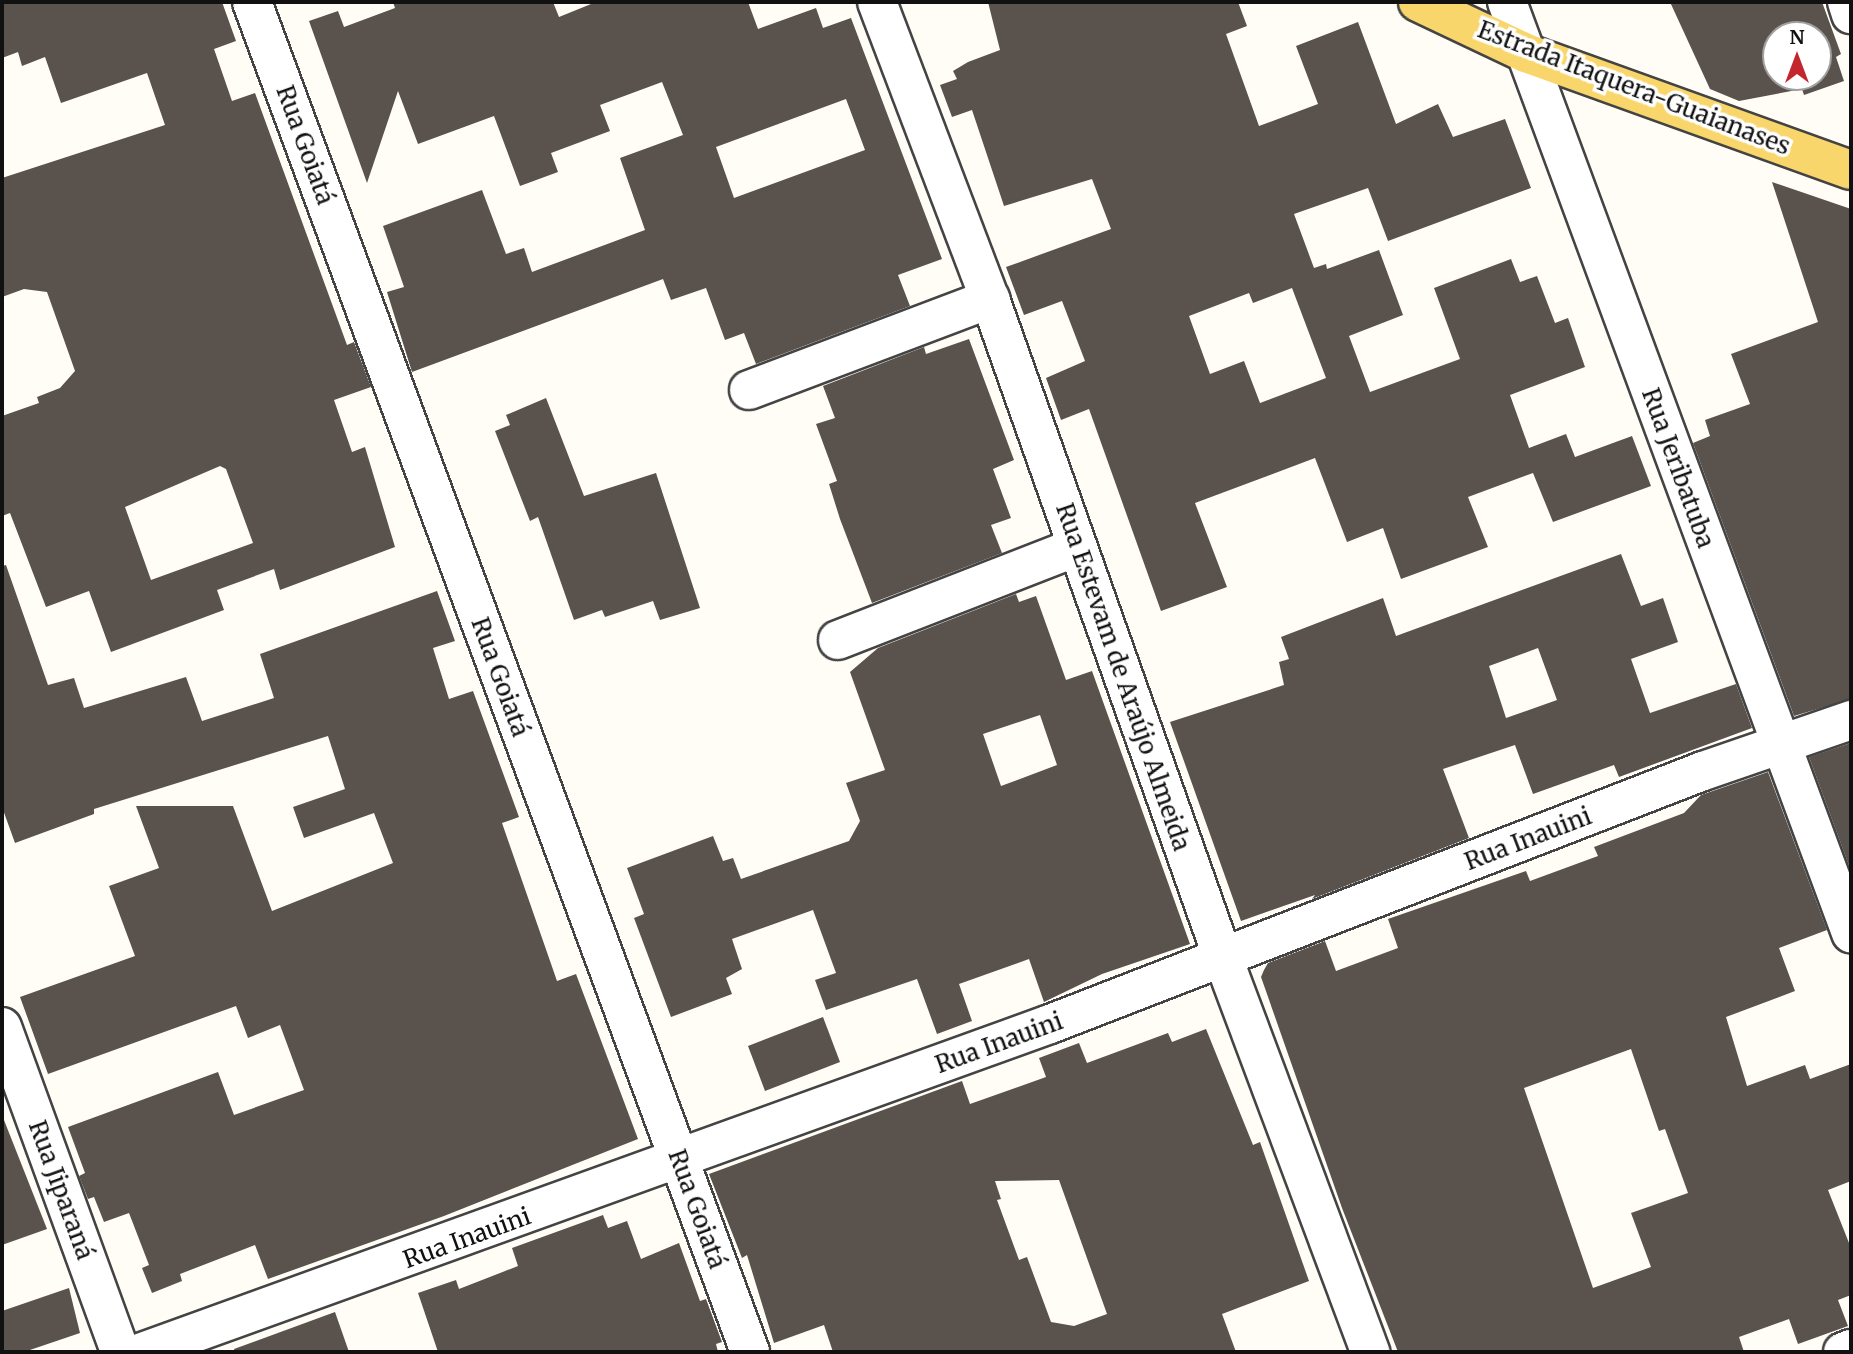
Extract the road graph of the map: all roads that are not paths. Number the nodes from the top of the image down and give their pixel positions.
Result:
1 (252, 2) edge
2 (877, 2) edge
3 (1418, 2) edge
4 (1507, 2) edge
5 (1847, 2) edge
6 (1851, 14) edge
7 (1526, 53) junction
8 (1851, 170) edge
9 (990, 299) junction
10 (749, 390) dead end
11 (1077, 547) junction
12 (838, 640) dead end
13 (1851, 720) edge
14 (1780, 744) junction
15 (1851, 933) edge
16 (1223, 958) junction
17 (2, 1027) edge
18 (678, 1160) junction
19 (1851, 1349) edge
20 (120, 1352) edge
21 (142, 1352) edge
22 (750, 1352) edge
23 (1370, 1352) edge
24 (1843, 1352) edge

1 - 18 street, Rua Goiatá
2 - 9 street, Rua Estevam de Araújo Almeida
3 - 7 main road, Estrada Itaquera-Guaianases
4 - 7 street, Rua Jeribatuba
5 - 6 street
7 - 8 main road, Estrada Itaquera-Guaianases
7 - 14 street, Rua Jeribatuba
9 - 10 street
9 - 11 street, Rua Estevam de Araújo Almeida
11 - 12 street
11 - 16 street, Rua Estevam de Araújo Almeida
13 - 14 street, Rua Inauini
14 - 15 street, Rua Jeribatuba
14 - 16 street, Rua Inauini
16 - 18 street, Rua Inauini
16 - 23 street, Rua Estevam de Araújo Almeida
17 - 20 street, Rua Jiparaná
18 - 21 street, Rua Inauini
18 - 22 street, Rua Goiatá
19 - 24 street

